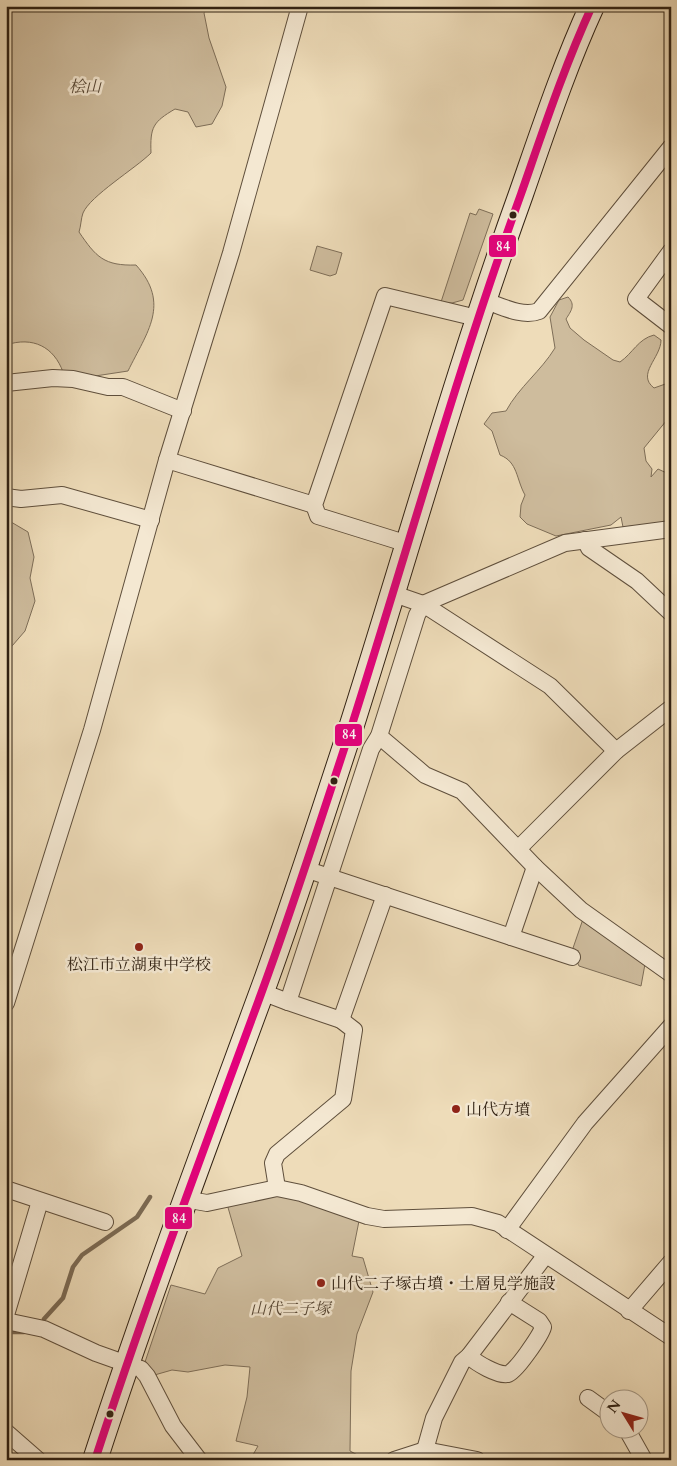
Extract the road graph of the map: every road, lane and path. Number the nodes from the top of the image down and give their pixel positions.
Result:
1 (300, 6) edge
2 (592, 6) edge
3 (671, 147) edge
4 (671, 251) edge
5 (480, 309) junction
6 (671, 326) edge
7 (6, 383) edge
8 (183, 411) junction
9 (167, 460) junction
10 (6, 497) edge
11 (314, 505) junction
12 (151, 520) junction
13 (671, 529) edge
14 (585, 540) junction
15 (408, 544) junction
16 (394, 594) junction
17 (423, 604) junction
18 (671, 613) edge
19 (671, 708) edge
20 (378, 736) junction
21 (616, 751) junction
22 (519, 848) junction
23 (536, 867) junction
24 (305, 869) junction
25 (330, 877) junction
26 (384, 895) junction
27 (512, 937) junction
28 (572, 957) dead end
29 (671, 974) edge
30 (262, 992) junction
31 (288, 1002) junction
32 (6, 1003) edge
33 (341, 1020) junction
34 (671, 1026) edge
35 (277, 1188) junction
36 (6, 1189) edge
37 (184, 1199) junction
38 (40, 1201) junction
39 (105, 1222) dead end
40 (507, 1230) junction
41 (545, 1256) junction
42 (671, 1262) edge
43 (509, 1302) junction
44 (630, 1311) junction
45 (6, 1315) edge
46 (6, 1321) edge
47 (668, 1330) edge
48 (469, 1356) junction
49 (126, 1364) junction
50 (588, 1398) dead end
51 (600, 1407) edge
52 (6, 1432) edge
53 (632, 1438) edge
54 (426, 1450) junction
55 (38, 1460) edge
56 (95, 1460) edge
57 (199, 1460) edge
58 (394, 1460) edge
59 (477, 1460) edge
60 (644, 1460) edge

1 - 8 street
2 - 5 street
3 - 5 street
4 - 6 street
5 - 11 street
5 - 15 street
7 - 8 street
8 - 9 street
9 - 11 street
9 - 12 street
10 - 12 street
11 - 15 street
12 - 32 street
13 - 14 street
14 - 17 street
14 - 18 street
15 - 16 street
16 - 17 street
16 - 24 street
17 - 20 street
17 - 21 street
19 - 21 street
20 - 22 street
20 - 25 street
21 - 22 street
22 - 23 street
23 - 27 street
23 - 29 street
24 - 25 street
24 - 30 street
25 - 26 street
25 - 31 street
26 - 27 street
26 - 33 street
27 - 28 street
30 - 31 street
30 - 37 street
31 - 33 street
33 - 35 street
34 - 40 street
35 - 37 street
35 - 40 street
36 - 38 street
37 - 49 street
38 - 39 street
38 - 45 street
40 - 41 street
41 - 43 street
41 - 44 street
42 - 44 street
43 - 48 street
43 - 48 street
44 - 47 street
46 - 49 street
48 - 54 street
49 - 56 street
49 - 57 street
50 - 51 street
52 - 55 street
53 - 60 street
54 - 58 street
54 - 59 street

